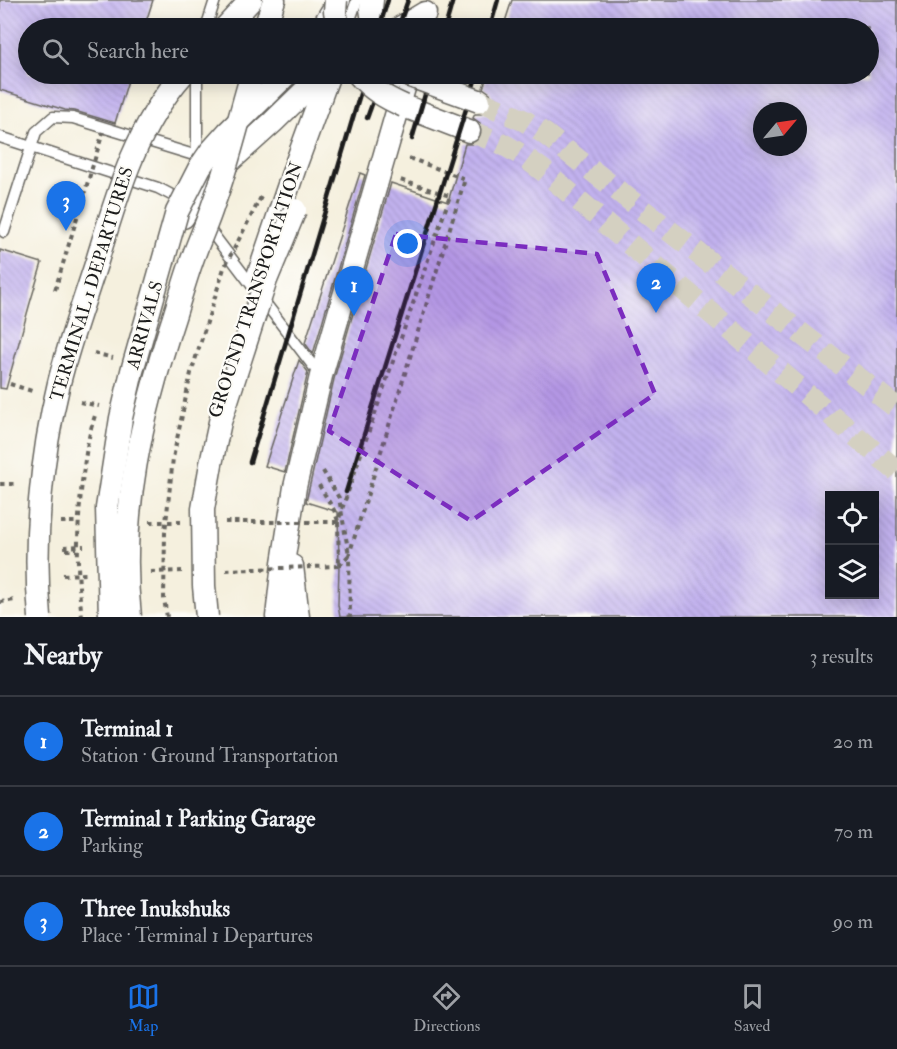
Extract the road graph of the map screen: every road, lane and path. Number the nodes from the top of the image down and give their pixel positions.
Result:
1 (215, 0) edge
2 (251, 0) edge
3 (274, 0) edge
4 (338, 0) edge
5 (351, 0) edge
6 (357, 0) edge
7 (372, 0) edge
8 (209, 18) edge
9 (234, 18) edge
10 (269, 18) edge
11 (328, 18) edge
12 (336, 18) edge
13 (348, 18) edge
14 (350, 18) edge
15 (372, 18) edge
16 (174, 84) edge
17 (197, 84) edge
18 (249, 84) edge
19 (277, 84) edge
20 (313, 84) edge
21 (324, 84) edge
22 (333, 84) edge
23 (367, 84) edge
24 (404, 84) edge
25 (434, 84) edge
26 (479, 100) tunnel mouth
27 (469, 131) tunnel mouth
28 (102, 132) dead end
29 (0, 136) edge
30 (31, 146) junction
31 (197, 156) junction
32 (405, 157) dead end
33 (398, 178) dead end
34 (261, 197) dead end
35 (190, 205) junction
36 (4, 232) dead end
37 (253, 289) junction
38 (55, 290) dead end
39 (94, 353) dead end
40 (114, 358) dead end
41 (321, 376) junction
42 (10, 384) dead end
43 (38, 393) dead end
44 (80, 402) dead end
45 (99, 406) dead end
46 (322, 468) dead end
47 (0, 484) edge
48 (16, 484) dead end
49 (295, 487) junction
50 (333, 510) dead end
51 (341, 512) junction
52 (338, 522) junction
53 (84, 546) dead end
54 (77, 550) dead end
55 (349, 555) junction
56 (16, 600) dead end
57 (0, 602) edge
58 (40, 617) edge
59 (112, 617) edge
60 (130, 617) edge
61 (167, 617) edge
62 (197, 617) edge
63 (207, 617) edge
64 (277, 617) edge
65 (298, 617) edge
66 (347, 617) edge

1 - 8 lane
2 - 9 street
3 - 10 street
4 - 11 street, bridge
4 - 12 street, bridge
5 - 13 street
6 - 14 lane
7 - 15 street
16 - 58 street, TERMINAL 1 DEPARTURES, bridge
17 - 31 lane
18 - 60 street, bridge
19 - 59 street, ARRIVALS, bridge
20 - 35 street
21 - 37 street, GROUND TRANSPORTATION
22 - 63 street, bridge
23 - 27 street, bridge
24 - 41 street
25 - 26 street, bridge
28 - 38 path, bridge
29 - 30 lane
30 - 31 lane
30 - 35 lane
30 - 36 lane
31 - 35 lane
32 - 55 path
33 - 51 path
34 - 61 path, bridge
35 - 37 lane
35 - 59 street
37 - 41 lane
37 - 62 street, GROUND TRANSPORTATION
39 - 40 path, bridge
41 - 49 street
42 - 43 path, bridge
44 - 45 path, bridge
46 - 51 path
47 - 48 path
49 - 64 street
49 - 65 street
50 - 52 path
51 - 52 path
51 - 55 path
52 - 55 path
53 - 54 path
55 - 66 path
56 - 57 path

